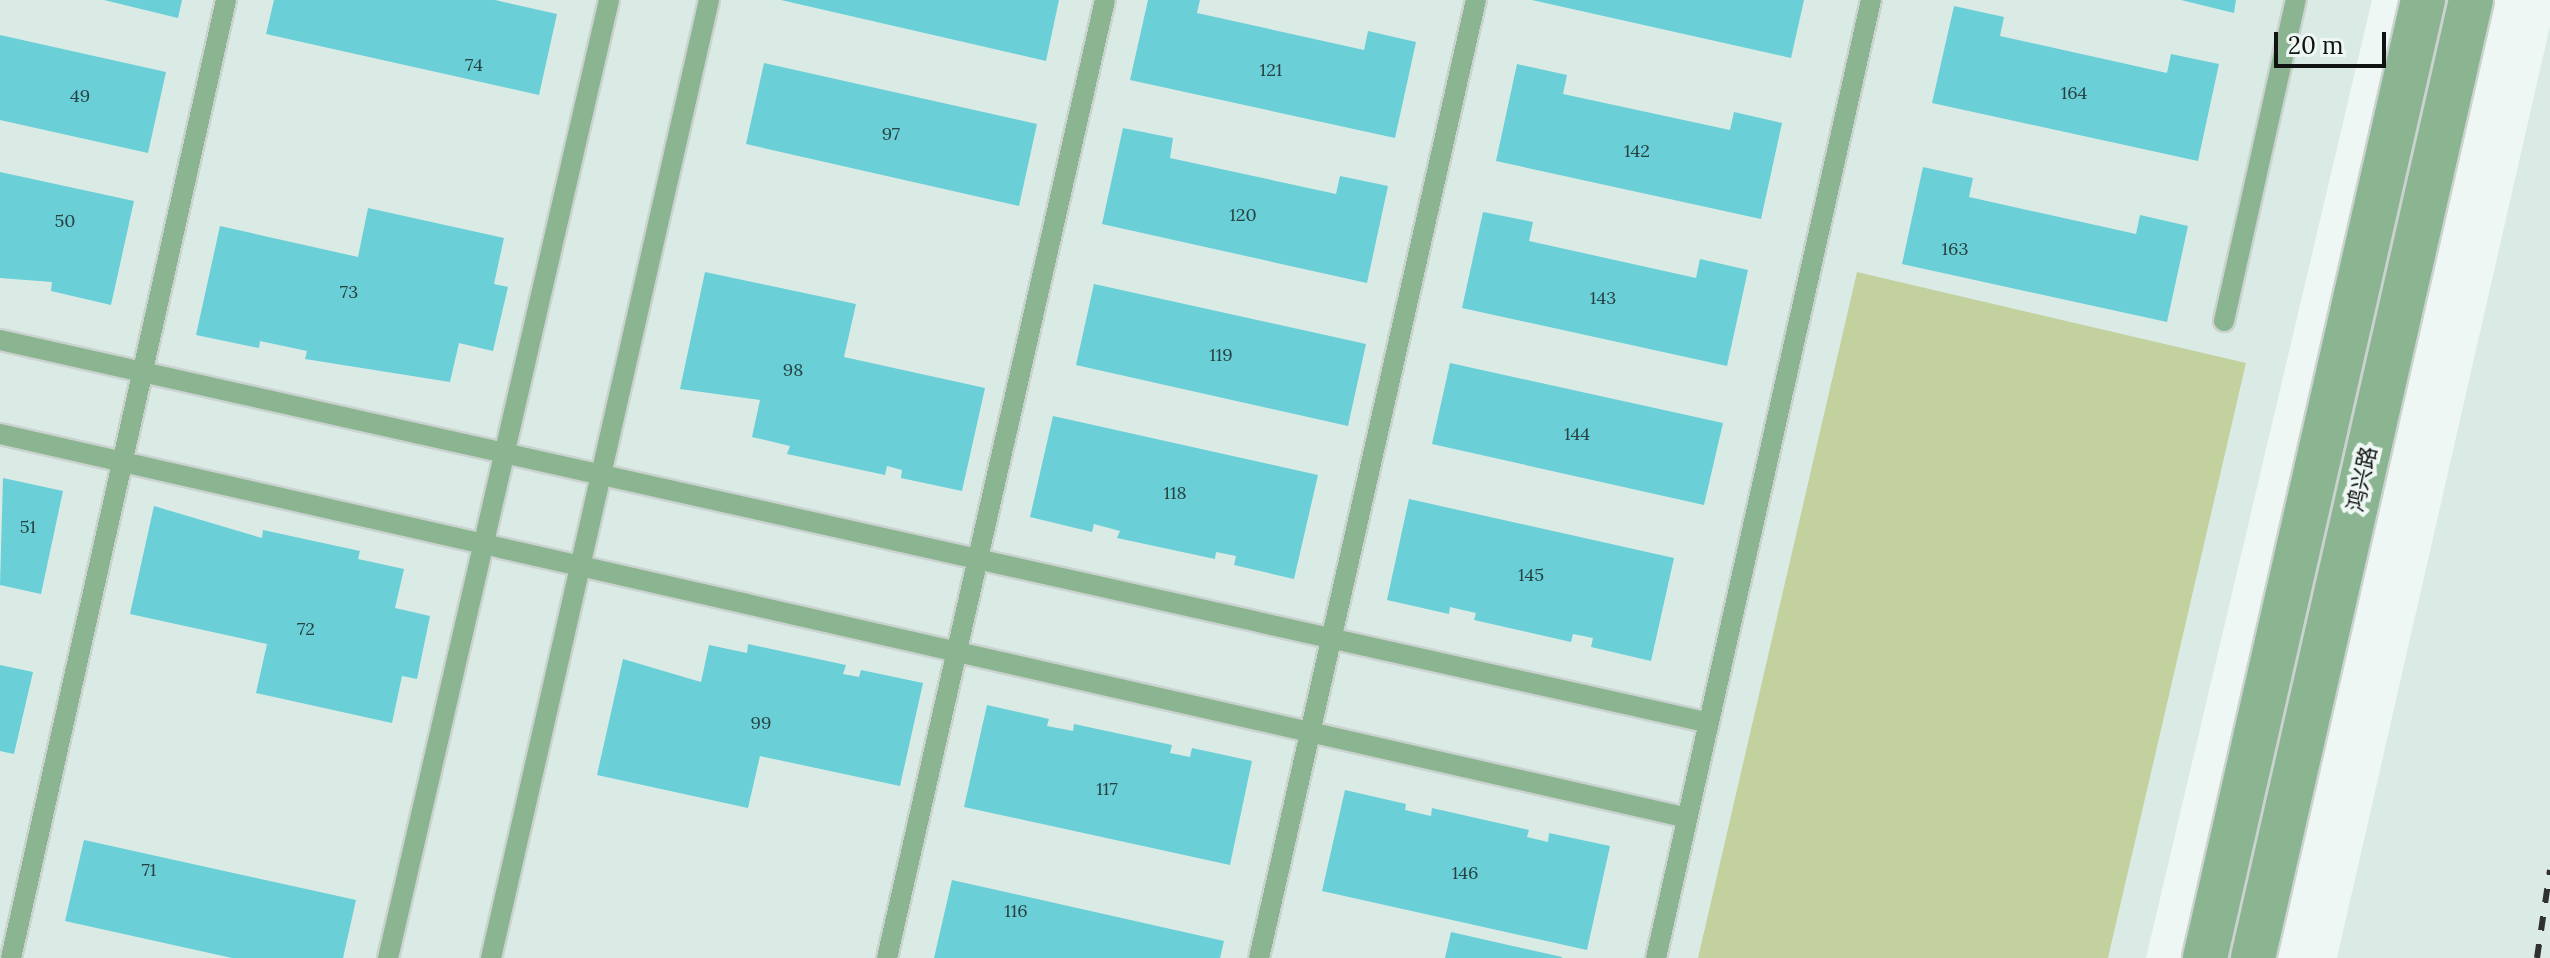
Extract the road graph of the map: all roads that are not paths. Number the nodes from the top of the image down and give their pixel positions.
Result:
1 (226, 0) edge
2 (609, 0) edge
3 (709, 0) edge
4 (1105, 0) edge
5 (1476, 0) edge
6 (1871, 0) edge
7 (2296, 0) edge
8 (2423, 0) edge
9 (2471, 0) edge
10 (2224, 321) dead end
11 (0, 340) edge
12 (143, 372) junction
13 (0, 434) edge
14 (504, 453) junction
15 (122, 462) junction
16 (601, 475) junction
17 (483, 544) junction
18 (978, 560) junction
19 (580, 566) junction
20 (1331, 639) junction
21 (957, 652) junction
22 (1709, 723) junction
23 (1311, 732) junction
24 (1687, 818) junction
25 (11, 958) edge
26 (388, 958) edge
27 (491, 958) edge
28 (887, 958) edge
29 (1259, 958) edge
30 (1656, 958) edge
31 (2205, 958) edge
32 (2253, 958) edge

1 - 12 lane
2 - 14 lane
3 - 16 lane
4 - 18 lane
5 - 20 lane
6 - 22 lane
7 - 10 lane
8 - 31 street
9 - 32 street, 鸿兴路
11 - 12 lane
12 - 14 lane
12 - 15 lane
13 - 15 lane
14 - 16 lane
14 - 17 lane
15 - 17 lane
15 - 25 lane
16 - 18 lane
16 - 19 lane
17 - 19 lane
17 - 26 lane
18 - 20 lane
18 - 21 lane
19 - 21 lane
19 - 27 lane
20 - 22 lane
20 - 23 lane
21 - 23 lane
21 - 28 lane
22 - 24 lane
23 - 24 lane
23 - 29 lane
24 - 30 lane

